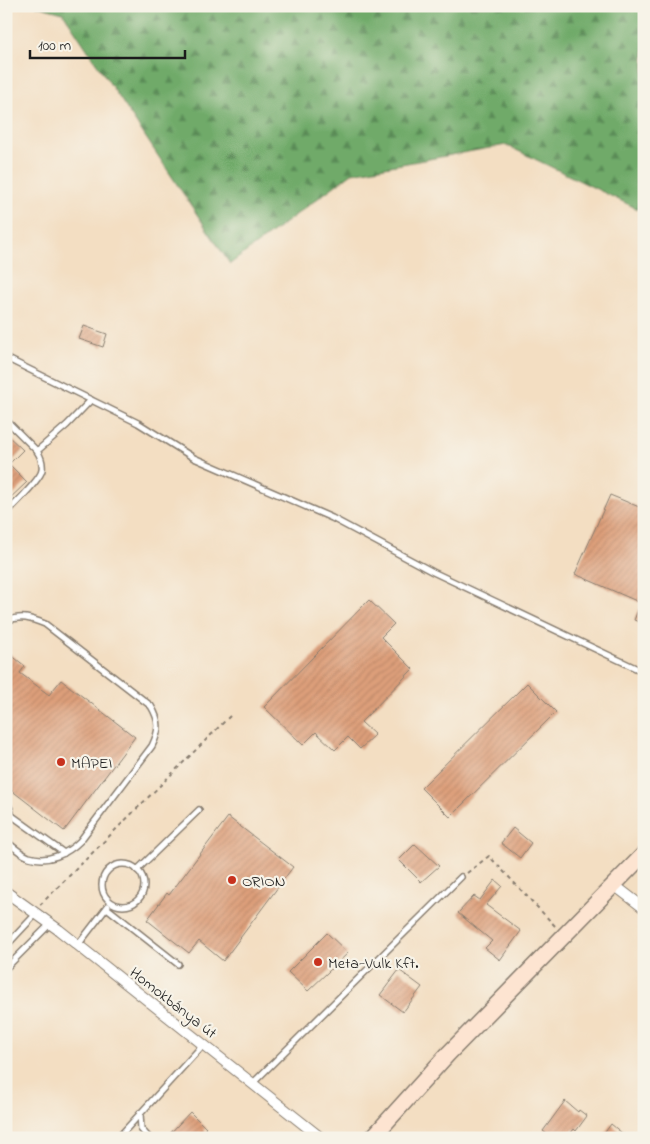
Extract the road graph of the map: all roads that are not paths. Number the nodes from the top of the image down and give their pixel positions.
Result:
1 (6, 358) edge
2 (92, 400) junction
3 (6, 420) edge
4 (37, 451) junction
5 (6, 513) edge
6 (6, 621) edge
7 (644, 672) edge
8 (6, 802) edge
9 (199, 810) dead end
10 (11, 815) junction
11 (6, 824) edge
12 (6, 841) edge
13 (64, 853) junction
14 (644, 854) edge
15 (137, 870) junction
16 (461, 877) road end
17 (614, 885) junction
18 (6, 892) edge
19 (111, 902) junction
20 (107, 908) junction
21 (644, 908) edge
22 (34, 913) junction
23 (50, 924) junction
24 (78, 945) junction
25 (6, 946) edge
26 (178, 964) dead end
27 (6, 968) edge
28 (204, 1044) junction
29 (253, 1083) junction
30 (140, 1113) junction
31 (118, 1138) edge
32 (149, 1138) edge
33 (322, 1138) edge
34 (372, 1138) edge

1 - 2 lane
2 - 4 lane
2 - 7 lane
3 - 4 lane
4 - 5 lane
6 - 13 lane
8 - 10 lane
9 - 15 lane
10 - 11 lane
10 - 13 lane
12 - 13 lane
14 - 17 main road
15 - 19 lane
15 - 19 lane
16 - 29 lane
17 - 21 street
17 - 34 main road
18 - 22 street, Homokbánya út
19 - 20 lane
20 - 24 lane
20 - 26 lane
22 - 23 street, Homokbánya út
22 - 25 lane
23 - 24 street, Homokbánya út
23 - 27 lane
24 - 28 street, Homokbánya út
28 - 29 street, Homokbánya út
28 - 30 lane
29 - 33 street, Homokbánya út
30 - 31 lane
30 - 32 lane

